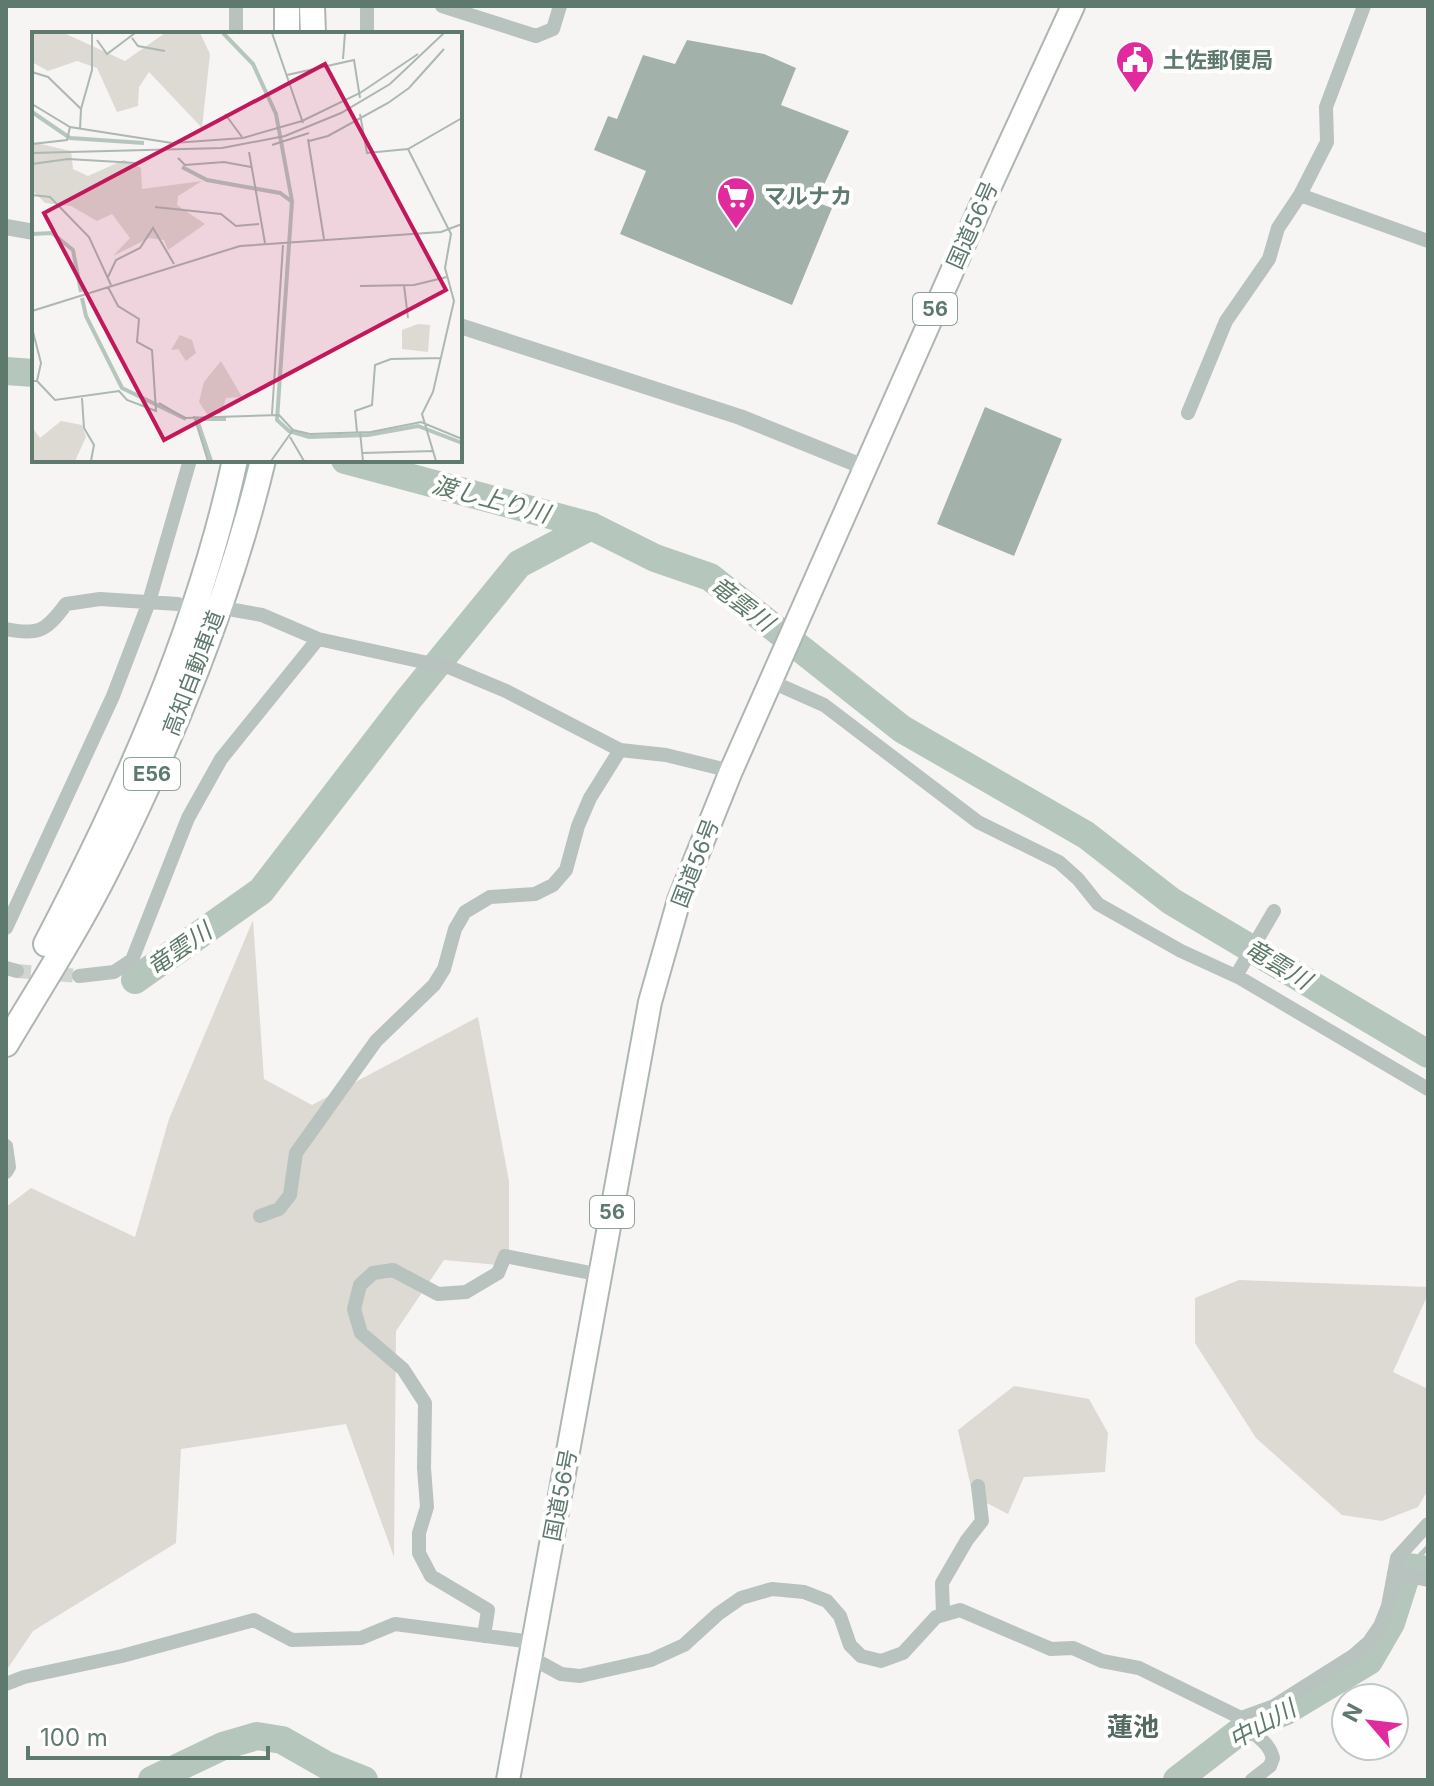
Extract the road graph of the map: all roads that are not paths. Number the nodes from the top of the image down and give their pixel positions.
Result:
1 (236, 6) edge
2 (287, 6) edge
3 (312, 6) edge
4 (367, 6) edge
5 (442, 6) edge
6 (560, 6) edge
7 (1073, 6) edge
8 (1364, 6) edge
9 (236, 32) edge
10 (287, 32) edge
11 (313, 32) edge
12 (367, 32) edge
13 (1300, 195) junction
14 (6, 227) edge
15 (32, 232) edge
16 (1428, 241) edge
17 (462, 327) edge
18 (1188, 413) dead end
19 (189, 462) edge
20 (262, 462) edge
21 (234, 467) edge
22 (864, 467) junction
23 (149, 602) junction
24 (178, 604) dead end
25 (234, 610) dead end
26 (6, 629) edge
27 (318, 639) junction
28 (774, 672) junction
29 (620, 750) junction
30 (731, 771) junction
31 (1274, 911) dead end
32 (6, 928) edge
33 (79, 976) tunnel mouth
34 (1236, 976) junction
35 (6, 1022) edge
36 (6, 1044) edge
37 (1428, 1089) edge
38 (6, 1146) edge
39 (6, 1172) edge
40 (260, 1216) dead end
41 (601, 1275) junction
42 (978, 1486) dead end
43 (1428, 1524) edge
44 (1394, 1573) junction
45 (1428, 1580) edge
46 (943, 1615) junction
47 (484, 1636) junction
48 (531, 1650) junction
49 (6, 1684) edge
50 (1241, 1718) junction
51 (508, 1780) edge
52 (1252, 1780) edge

1 - 9 street
2 - 10 highway
3 - 11 highway
4 - 12 street
5 - 6 street
7 - 22 highway, 国道56号 / 56
8 - 13 street
13 - 16 street
13 - 18 street
14 - 15 street
17 - 22 street
19 - 23 street
20 - 36 highway, 高知自動車道 / E56
21 - 35 highway, 高知自動車道 / E56
22 - 28 highway, 国道56号 / 56
23 - 24 street
23 - 26 street
23 - 32 street
25 - 27 street
27 - 29 street
27 - 33 street
28 - 30 highway, 国道56号 / 56
28 - 34 street
29 - 30 street
29 - 40 street
30 - 41 highway, 国道56号 / 56
31 - 34 street
34 - 37 street
38 - 39 street
41 - 47 street
41 - 48 highway, 国道56号 / 56
42 - 46 street
43 - 44 street
44 - 45 street
44 - 50 street
46 - 48 street
46 - 50 street
47 - 48 street
47 - 49 street
48 - 51 highway, 国道56号 / 56
50 - 52 street

